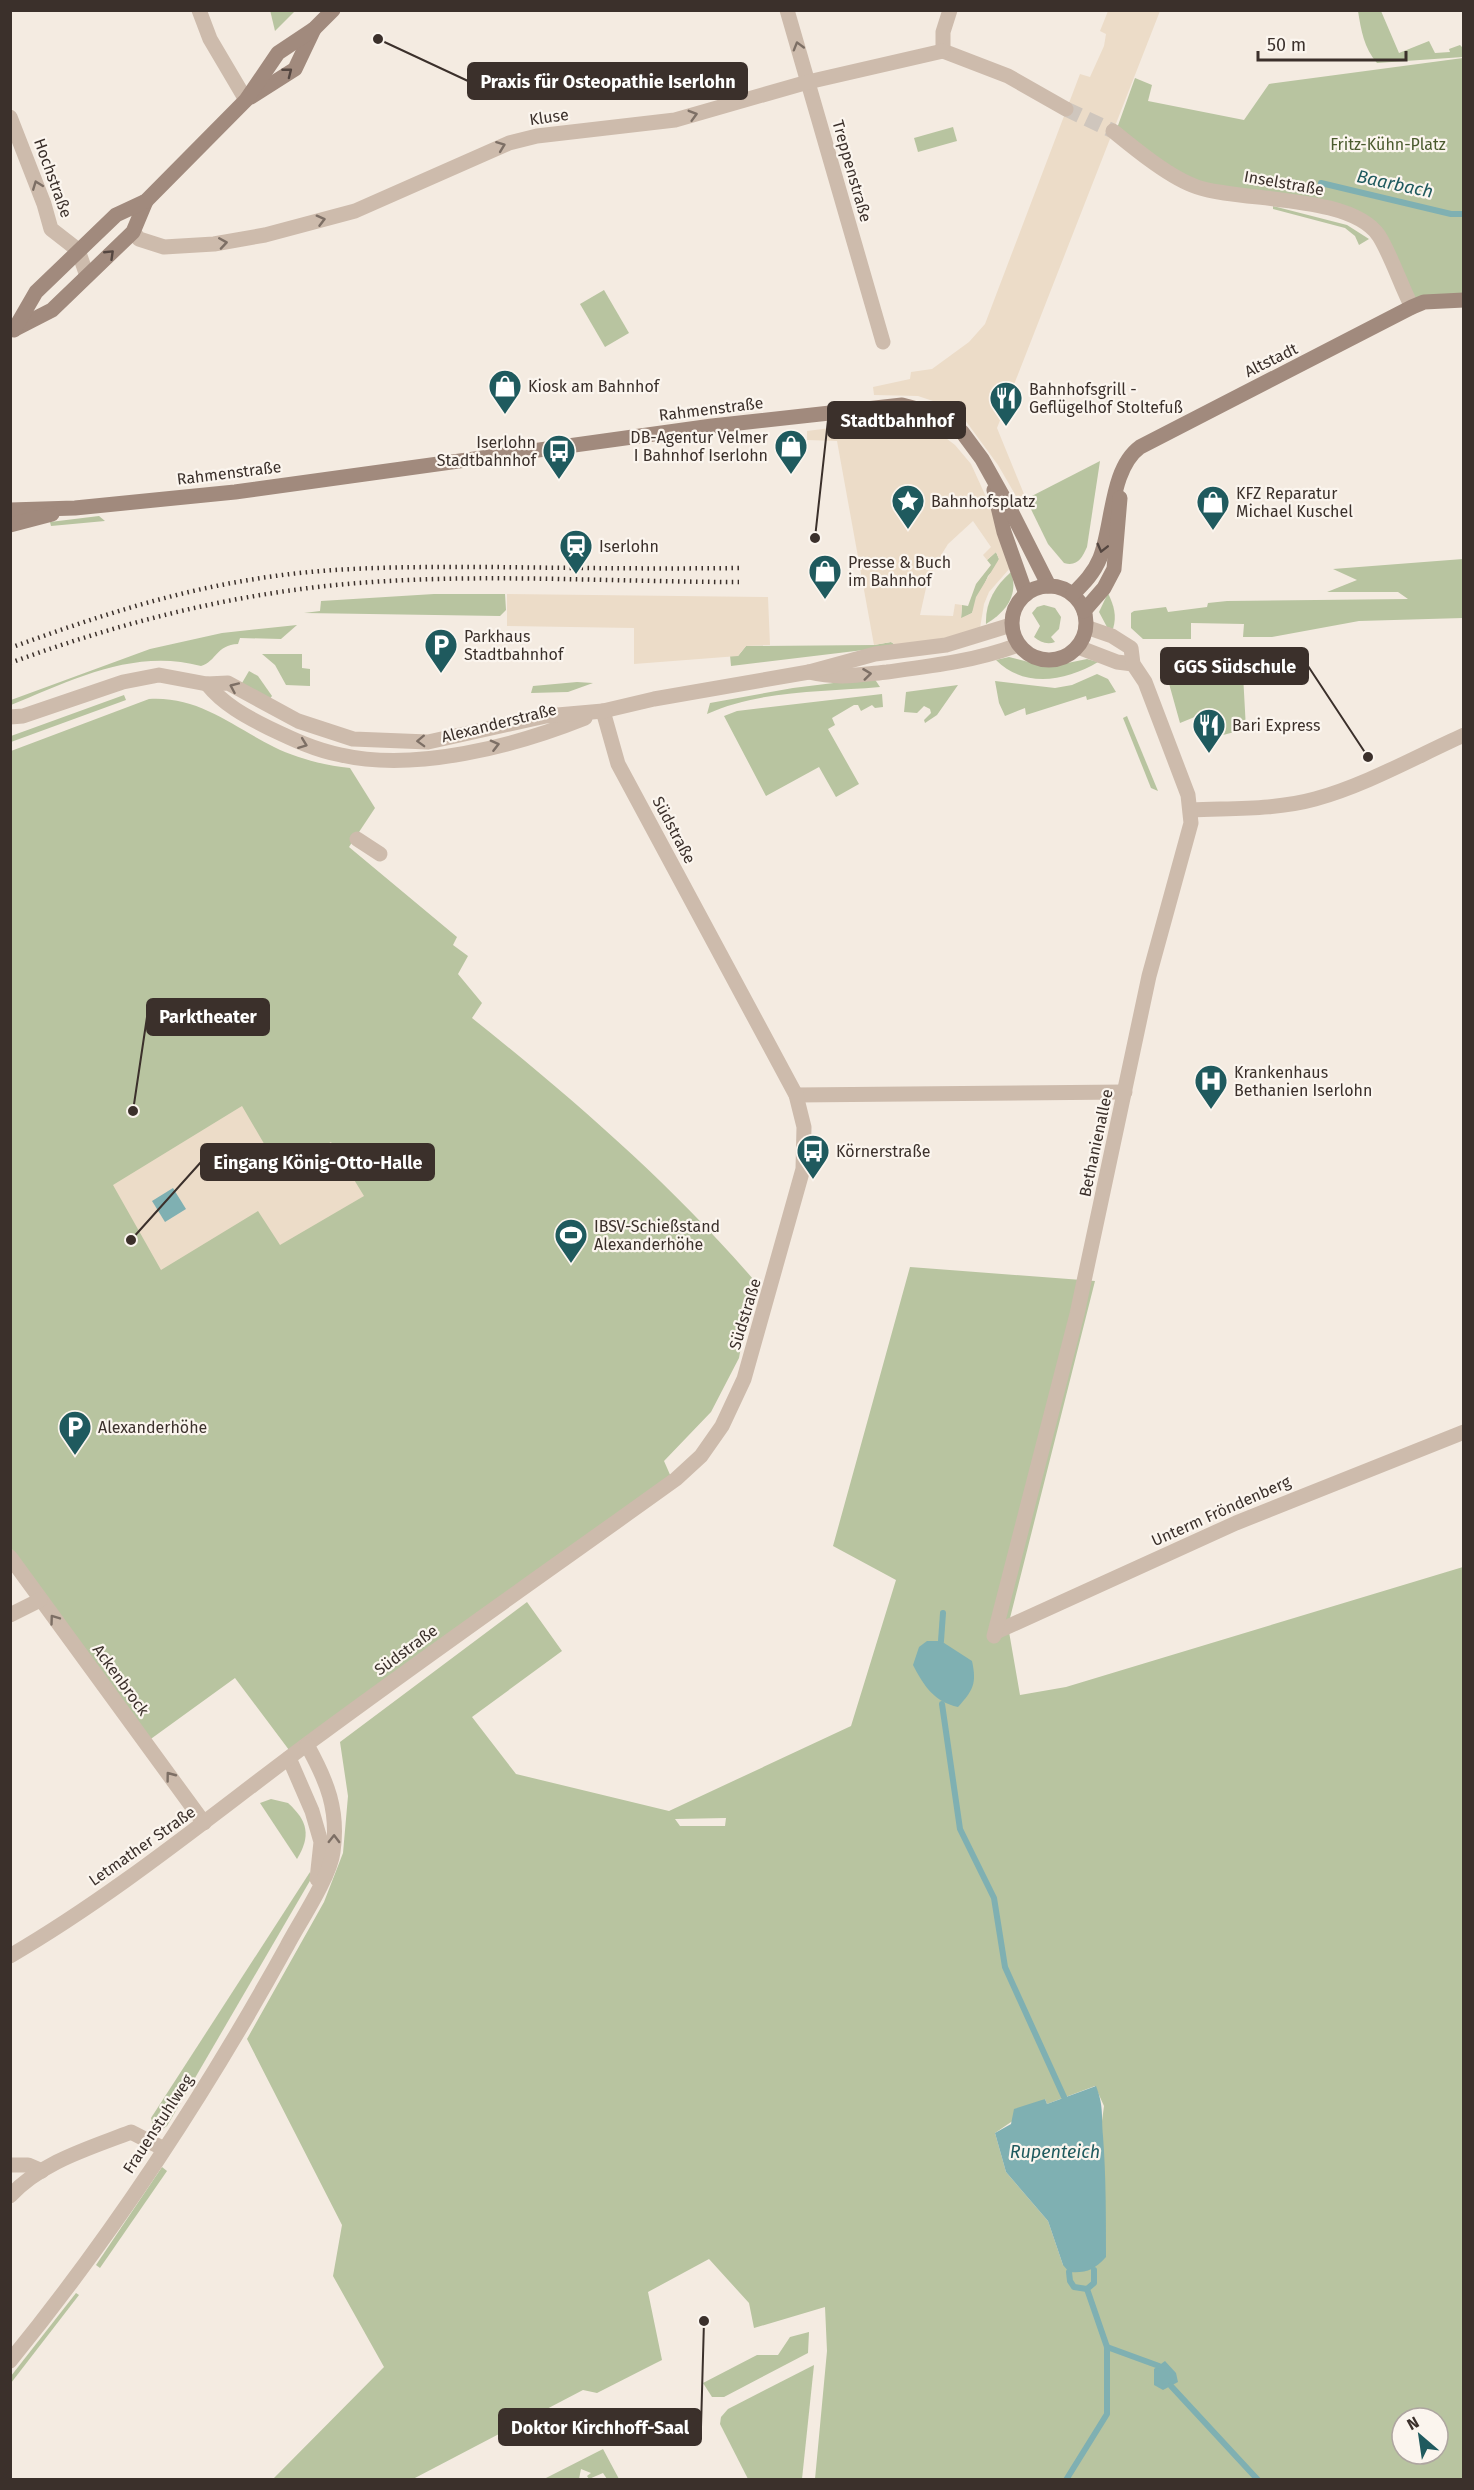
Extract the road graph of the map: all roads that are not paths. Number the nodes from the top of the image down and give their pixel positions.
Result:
1 (200, 10) edge
2 (333, 10) edge
3 (787, 10) edge
4 (950, 10) edge
5 (314, 29) junction
6 (943, 51) junction
7 (808, 82) junction
8 (246, 100) junction
9 (1066, 109) tunnel mouth
10 (10, 117) edge
11 (1113, 131) tunnel mouth
12 (146, 201) junction
13 (133, 232) junction
14 (78, 250) junction
15 (87, 276) junction
16 (1464, 300) edge
17 (1412, 307) junction
18 (12, 332) edge
19 (883, 342) dead end
20 (993, 484) junction
21 (1119, 486) junction
22 (75, 508) junction
23 (10, 510) edge
24 (10, 525) edge
25 (1049, 586) junction
26 (1026, 594) junction
27 (1072, 594) junction
28 (1084, 611) junction
29 (1011, 625) junction
30 (1086, 627) junction
31 (1018, 645) junction
32 (1078, 647) junction
33 (1133, 664) junction
34 (809, 672) junction
35 (603, 711) junction
36 (15, 720) edge
37 (1464, 735) edge
38 (1191, 810) junction
39 (357, 839) dead end
40 (380, 854) dead end
41 (1125, 1092) junction
42 (796, 1095) junction
43 (1464, 1432) edge
44 (10, 1557) edge
45 (40, 1600) junction
46 (10, 1615) edge
47 (995, 1634) joint
48 (307, 1745) junction
49 (289, 1758) junction
50 (204, 1823) junction
51 (315, 1894) junction
52 (10, 1956) edge
53 (164, 2149) junction
54 (10, 2166) edge
55 (42, 2171) junction
56 (10, 2196) edge
57 (10, 2361) edge

1 - 8 street
2 - 5 main road
7 -> 3 street, Treppenstraße
4 - 6 street
5 - 8 main road
8 -> 5 main road
6 - 7 street, Kluse
6 - 9 street
13 -> 7 street, Kluse
7 - 19 street, Treppenstraße
8 - 12 main road
14 -> 10 street, Hochstraße
11 - 17 street, Inselstraße
12 - 13 main road
12 - 14 main road
15 -> 13 main road
14 - 15 street
14 - 18 main road
15 - 18 main road
16 - 17 main road, Altstadt
17 - 21 main road, Altstadt
20 - 22 main road, Rahmenstraße
20 - 25 main road, Rahmenstraße
20 - 26 main road, Rahmenstraße
21 -> 27 main road, Altstadt
21 - 28 main road, Altstadt
22 - 23 main road, Rahmenstraße
22 - 24 main road, Rahmenstraße
25 - 26 main road
25 - 27 main road
26 - 29 main road
27 - 28 main road
28 - 30 main road
29 - 31 main road
29 - 34 street, Alexanderstraße
30 - 32 main road
30 - 33 street, Bethanienallee
31 - 32 main road
34 -> 31 street, Alexanderstraße
32 - 33 street
33 - 38 street, Bethanienallee
34 - 35 street, Alexanderstraße
35 - 36 street, Alexanderstraße
35 - 42 street, Südstraße
37 - 38 street
38 - 41 street, Bethanienallee
39 - 40 street
41 - 42 street
41 - 47 street, Bethanienallee
42 - 48 street, Südstraße
43 - 47 street, Unterm Fröndenberg
44 - 45 street, Ackenbrock
45 - 46 street
50 -> 45 street, Ackenbrock
48 - 49 street, Südstraße
51 -> 48 street, Frauenstuhlweg
49 - 50 street, Letmather Straße
49 - 51 street, Frauenstuhlweg
50 - 52 street, Letmather Straße
51 - 53 street, Frauenstuhlweg
53 - 55 street
53 - 57 street, Frauenstuhlweg
54 - 55 street
55 - 56 street

